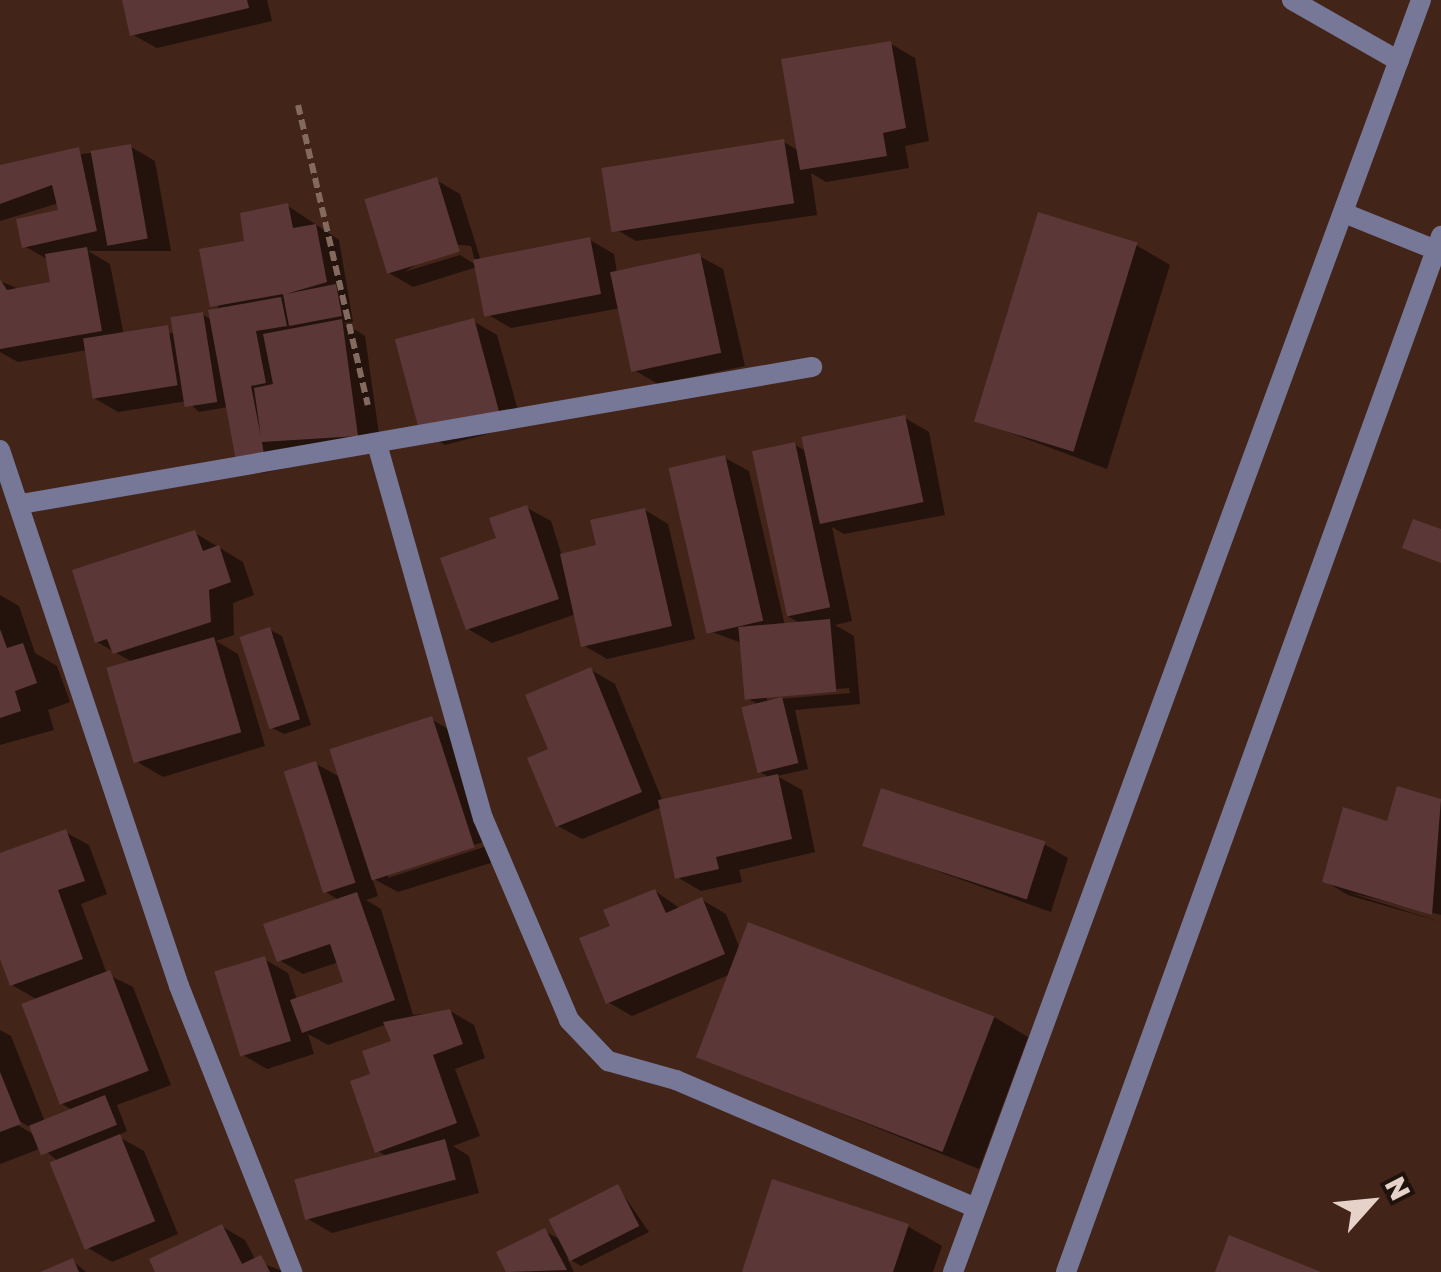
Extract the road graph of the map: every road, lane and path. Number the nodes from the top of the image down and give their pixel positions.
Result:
1 (1292, 0) edge
2 (1421, 0) edge
3 (1399, 61) junction
4 (298, 105) dead end
5 (1344, 214) junction
6 (1439, 246) edge
7 (812, 367) dead end
8 (377, 444) junction
9 (0, 450) edge
10 (21, 504) junction
11 (976, 1208) junction
12 (292, 1272) edge
13 (953, 1272) edge
14 (1066, 1272) edge

1 - 3 street
2 - 3 street
3 - 5 street
4 - 8 path
5 - 6 street
5 - 11 street
6 - 14 street
7 - 8 street
8 - 10 street
8 - 11 street
9 - 10 street
10 - 12 street
11 - 13 street

